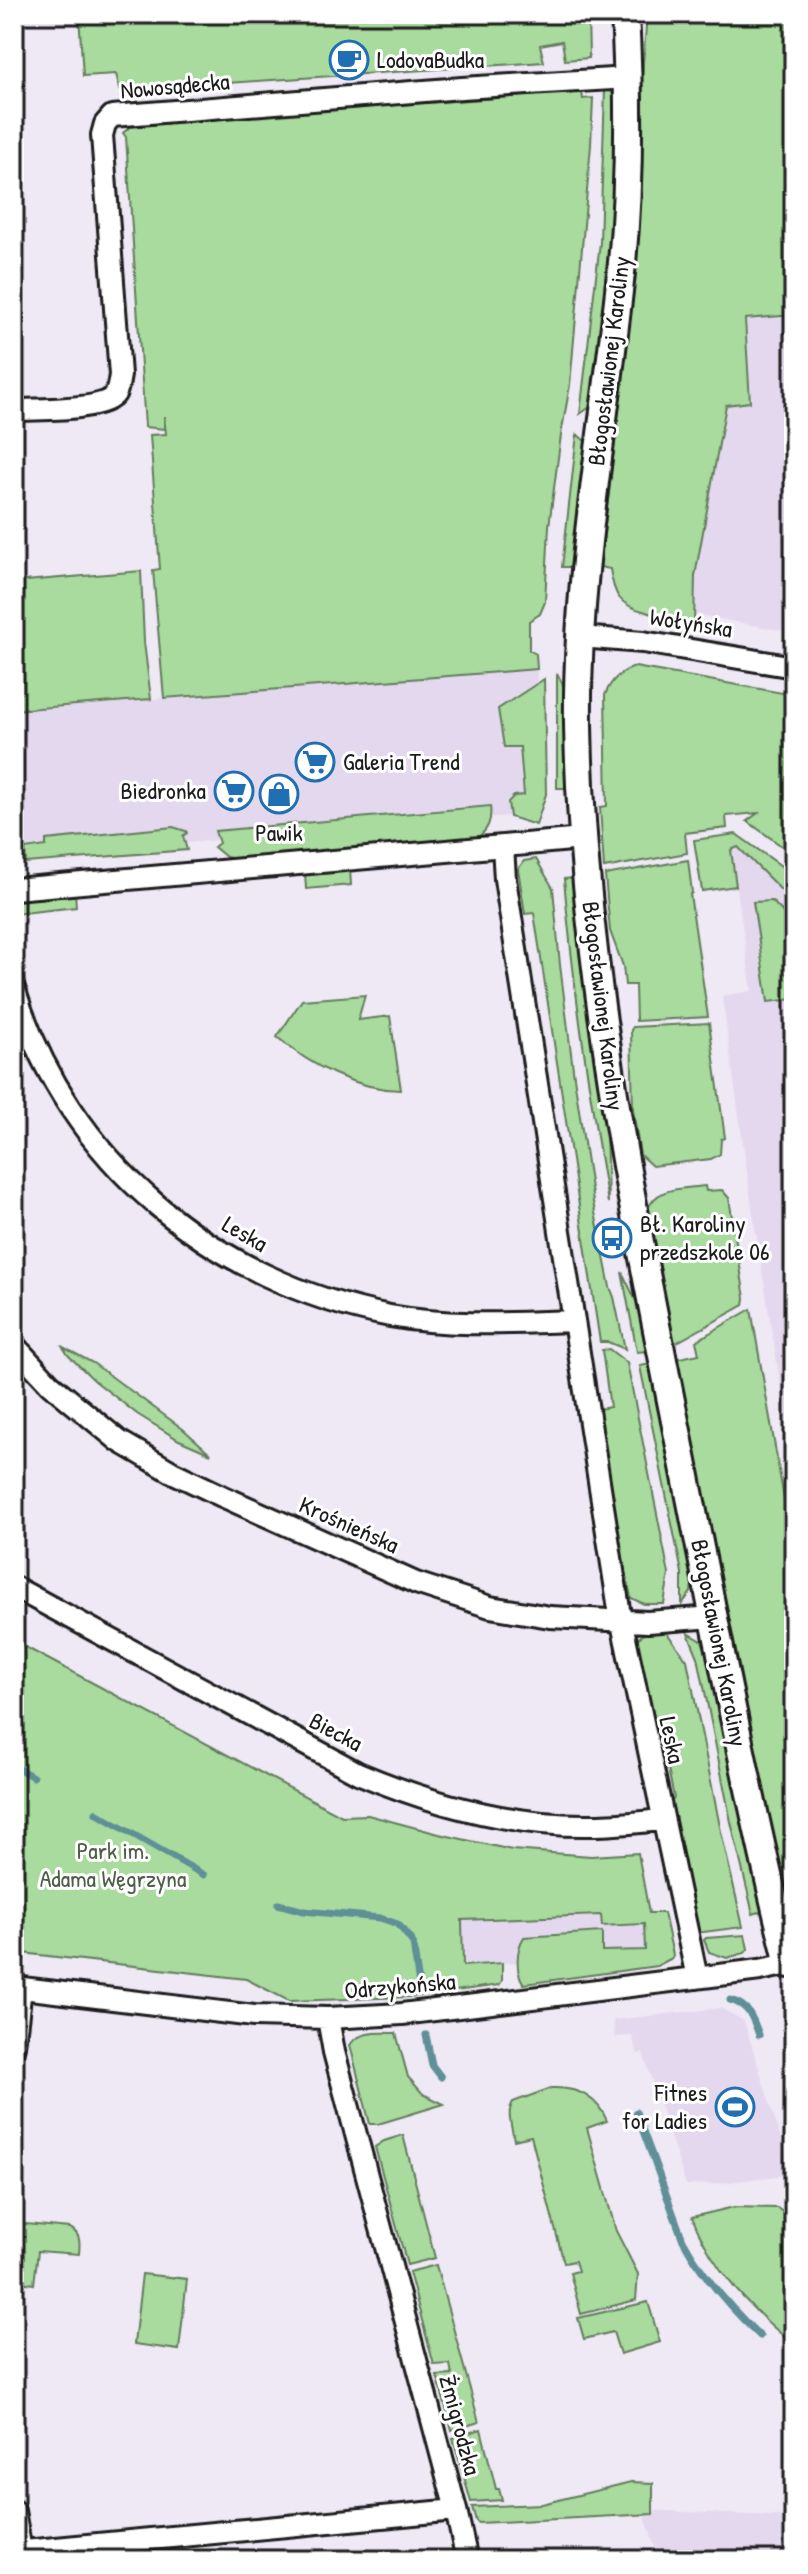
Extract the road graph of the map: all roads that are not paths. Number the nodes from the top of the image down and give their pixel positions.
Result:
1 (625, 14) edge
2 (629, 78) junction
3 (14, 410) edge
4 (580, 637) junction
5 (794, 667) edge
6 (583, 839) junction
7 (503, 846) junction
8 (14, 889) edge
9 (14, 988) edge
10 (573, 1321) junction
11 (14, 1345) edge
12 (14, 1587) edge
13 (714, 1617) junction
14 (621, 1621) junction
15 (663, 1820) junction
16 (792, 1970) edge
17 (697, 1978) junction
18 (18, 1988) edge
19 (328, 2018) junction
20 (14, 2046) edge
21 (456, 2510) junction
22 (14, 2511) edge
23 (17, 2552) edge
24 (467, 2560) edge

1 - 2 street, Błogosławionej Karoliny
2 - 3 street, Nowosądecka
2 - 4 street, Błogosławionej Karoliny
4 - 5 street, Wołyńska
4 - 6 street, Błogosławionej Karoliny
6 - 7 street
6 - 13 street, Błogosławionej Karoliny
7 - 8 street
7 - 10 street, Leska
9 - 10 street, Leska
10 - 14 street, Leska
11 - 14 street, Krośnieńska
12 - 15 street, Biecka
13 - 14 street, Krośnieńska
13 - 16 street, Błogosławionej Karoliny
14 - 15 street, Leska
15 - 17 street, Leska
16 - 17 street, Odrzykońska
17 - 19 street, Odrzykońska
18 - 19 street, Odrzykońska
18 - 20 street
19 - 21 street, Żmigrodzka
21 - 23 street, Żmigrodzka
21 - 24 street
22 - 23 street

